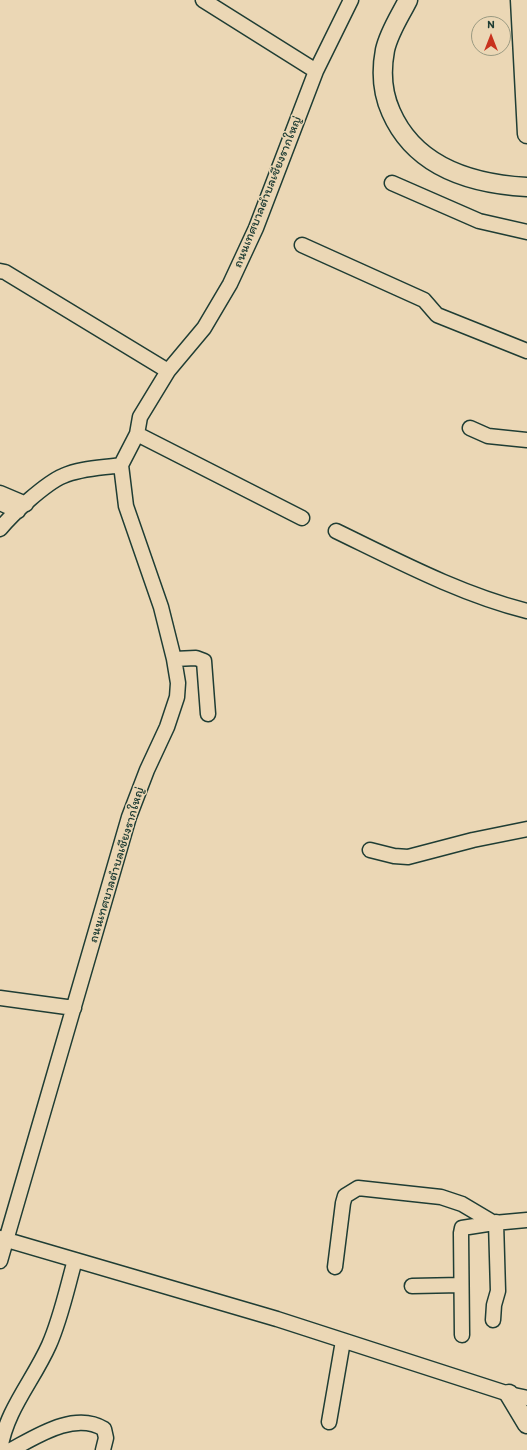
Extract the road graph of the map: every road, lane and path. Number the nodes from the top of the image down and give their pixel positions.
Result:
1 (203, 0) edge
2 (351, 0) edge
3 (408, 0) edge
4 (520, 0) edge
5 (316, 71) junction
6 (527, 134) edge
7 (392, 183) dead end
8 (527, 187) edge
9 (527, 232) edge
10 (302, 245) dead end
11 (0, 271) edge
12 (527, 351) edge
13 (168, 371) junction
14 (470, 428) dead end
15 (138, 434) junction
16 (527, 440) edge
17 (121, 465) junction
18 (0, 492) edge
19 (0, 503) edge
20 (22, 507) junction
21 (302, 518) dead end
22 (0, 529) edge
23 (336, 531) dead end
24 (527, 611) edge
25 (174, 659) junction
26 (208, 714) dead end
27 (527, 829) edge
28 (370, 850) dead end
29 (0, 998) edge
30 (74, 1008) junction
31 (527, 1220) edge
32 (495, 1222) junction
33 (4, 1239) edge
34 (75, 1260) junction
35 (0, 1261) edge
36 (335, 1267) dead end
37 (461, 1285) junction
38 (412, 1286) dead end
39 (493, 1320) dead end
40 (462, 1335) dead end
41 (343, 1341) junction
42 (509, 1394) junction
43 (527, 1398) edge
44 (329, 1422) dead end
45 (527, 1424) edge
46 (0, 1450) edge
47 (11, 1450) edge
48 (103, 1450) edge

1 - 5 street
2 - 5 street, ถนนเทศบาลตำบลเชียงรากใหญ่
3 - 8 main road
4 - 6 main road
5 - 13 street, ถนนเทศบาลตำบลเชียงรากใหญ่
7 - 9 street
10 - 12 street
11 - 13 street
13 - 15 street, ถนนเทศบาลตำบลเชียงรากใหญ่
14 - 16 street
15 - 17 street, ถนนเทศบาลตำบลเชียงรากใหญ่
15 - 21 street
17 - 20 street
17 - 25 street, ถนนเทศบาลตำบลเชียงรากใหญ่
18 - 20 street
19 - 20 street
20 - 22 street
23 - 24 street
25 - 26 street
25 - 30 street, ถนนเทศบาลตำบลเชียงรากใหญ่
27 - 28 street
29 - 30 street
30 - 33 street, ถนนเทศบาลตำบลเชียงรากใหญ่
31 - 32 street
32 - 36 street
32 - 37 street
32 - 39 street
33 - 34 street
33 - 35 street, ถนนเทศบาลตำบลเชียงรากใหญ่
34 - 41 street
34 - 46 street
37 - 38 street
37 - 40 street
41 - 42 street
41 - 44 street
42 - 43 street
42 - 45 main road
47 - 48 street

